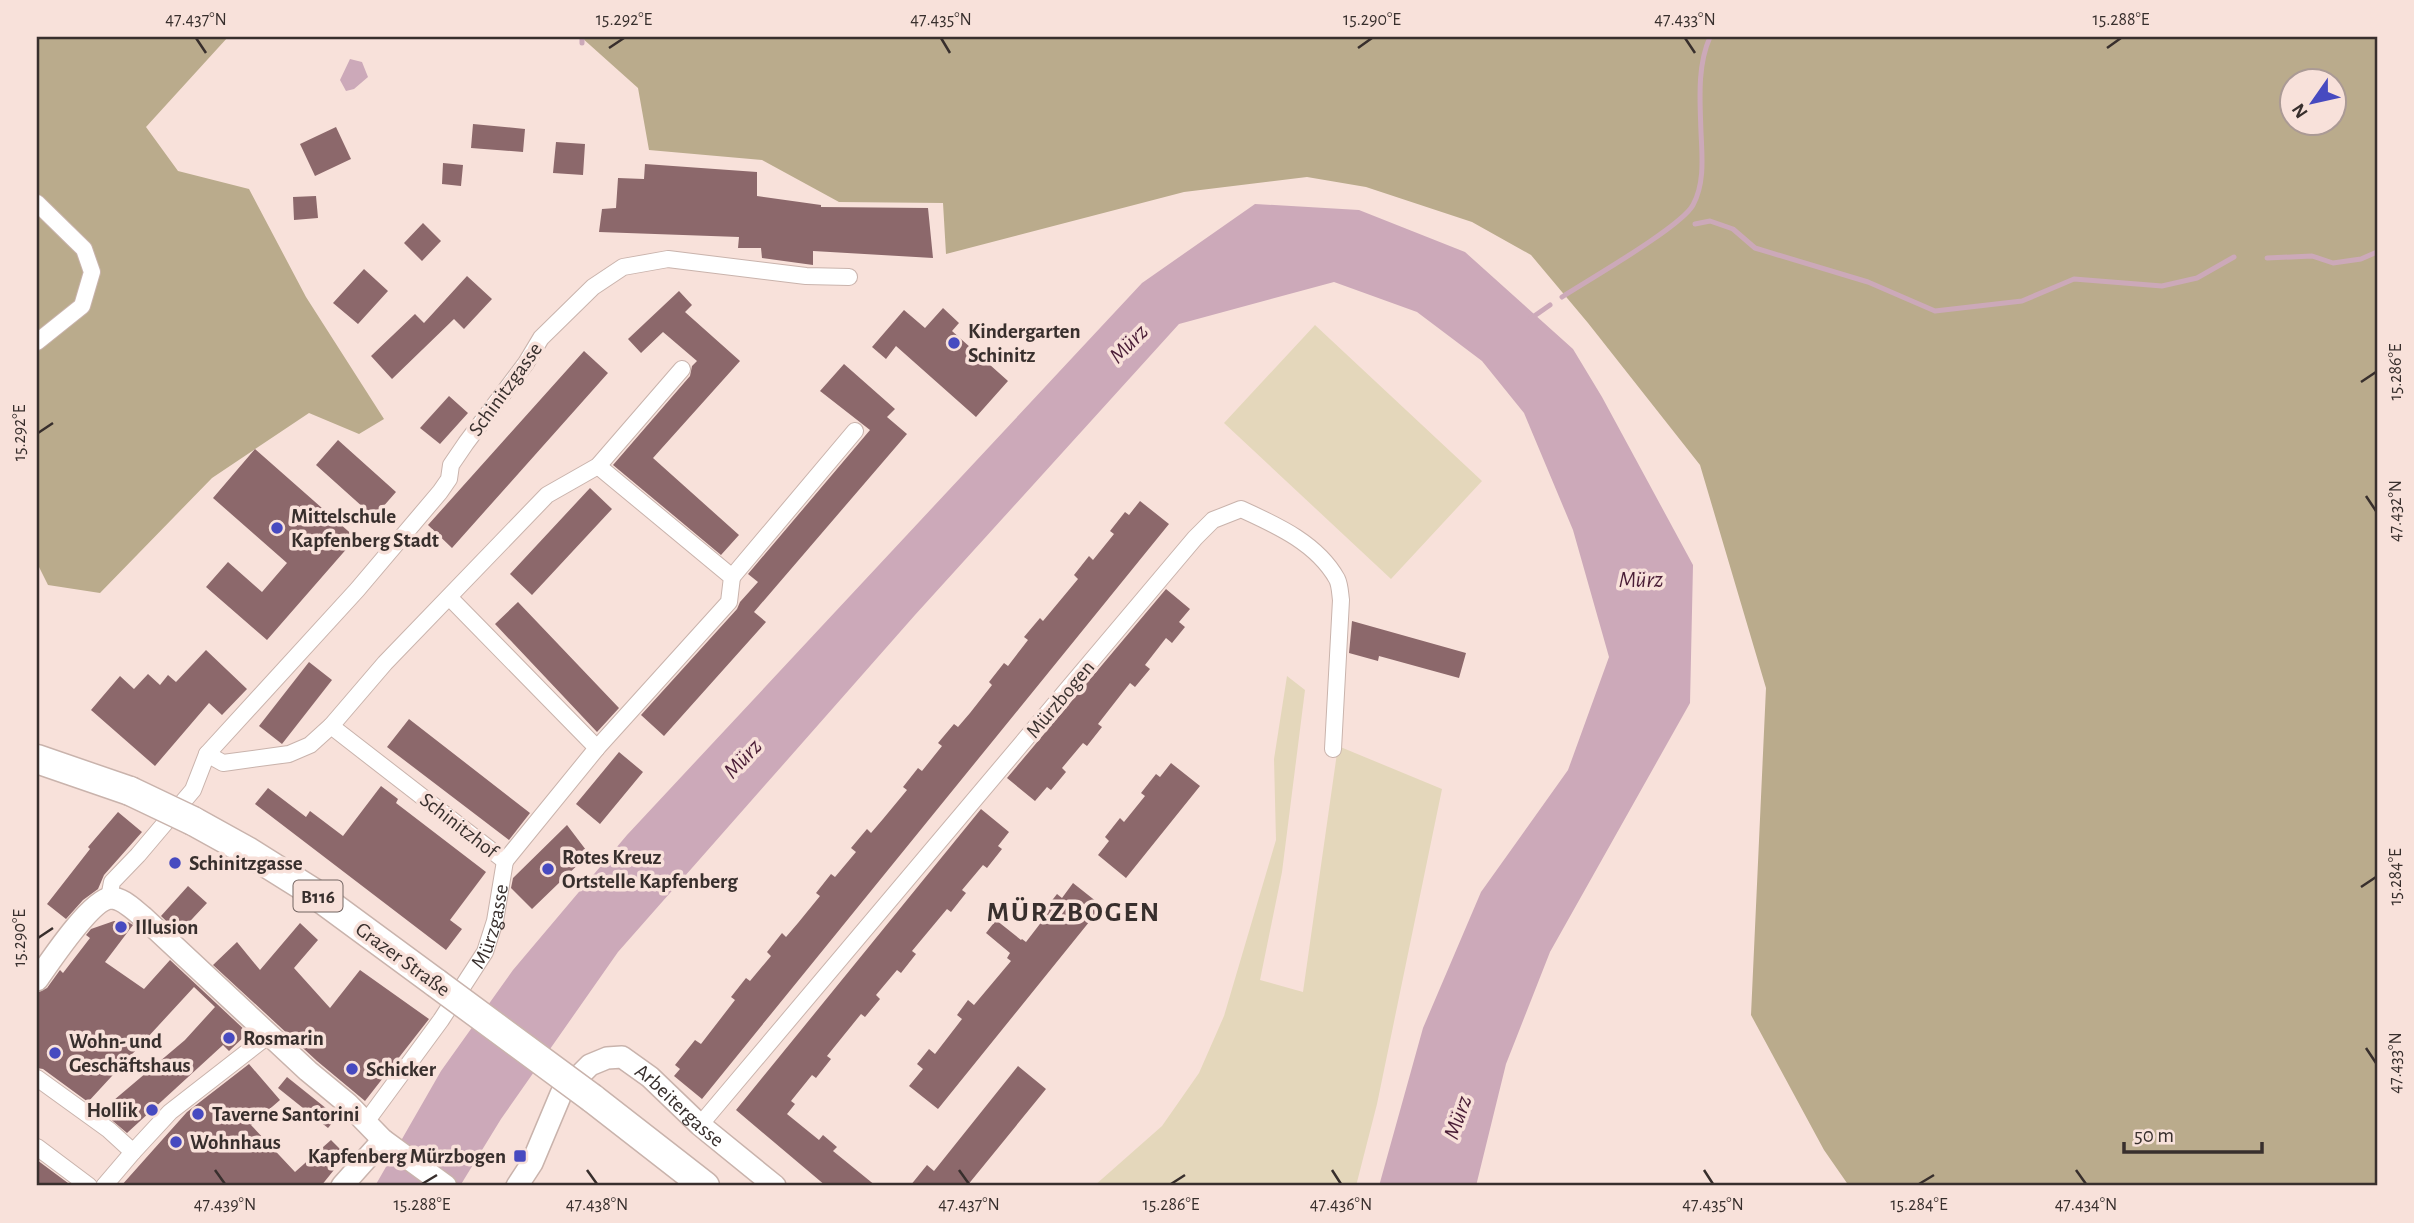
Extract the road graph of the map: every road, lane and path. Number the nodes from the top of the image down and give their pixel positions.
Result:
1 (37, 203) edge
2 (849, 277) dead end
3 (37, 342) edge
4 (682, 369) dead end
5 (855, 431) dead end
6 (598, 466) junction
7 (732, 577) junction
8 (450, 598) junction
9 (331, 726) junction
10 (597, 748) junction
11 (1333, 749) dead end
12 (207, 754) junction
13 (37, 759) edge
14 (505, 861) junction
15 (109, 898) junction
16 (37, 980) edge
17 (269, 1035) junction
18 (37, 1078) edge
19 (366, 1122) junction
20 (700, 1125) junction
21 (383, 1140) junction
22 (37, 1147) edge
23 (135, 1150) junction
24 (89, 1186) edge
25 (104, 1186) edge
26 (342, 1186) edge
27 (446, 1186) edge
28 (517, 1186) edge
29 (705, 1186) edge
30 (775, 1186) edge

1 - 3 street
2 - 12 street, Schinitzgasse
4 - 6 street
5 - 7 street, Schinitzhof
6 - 7 street
6 - 8 street
7 - 10 street, Schinitzhof
8 - 9 street
8 - 10 street
9 - 12 street
9 - 14 street, Schinitzhof
10 - 14 street, Schinitzhof
11 - 20 street, Mürzbogen
12 - 15 street, Schinitzgasse
13 - 29 highway, Grazer Straße / B116, bridge
14 - 19 street, Mürzgasse
15 - 16 street
15 - 17 street
17 - 19 street
17 - 23 street
18 - 23 street
19 - 21 street
20 - 28 street, Arbeitergasse
20 - 30 street, Arbeitergasse
21 - 26 street
21 - 27 street
22 - 24 street
23 - 25 street

